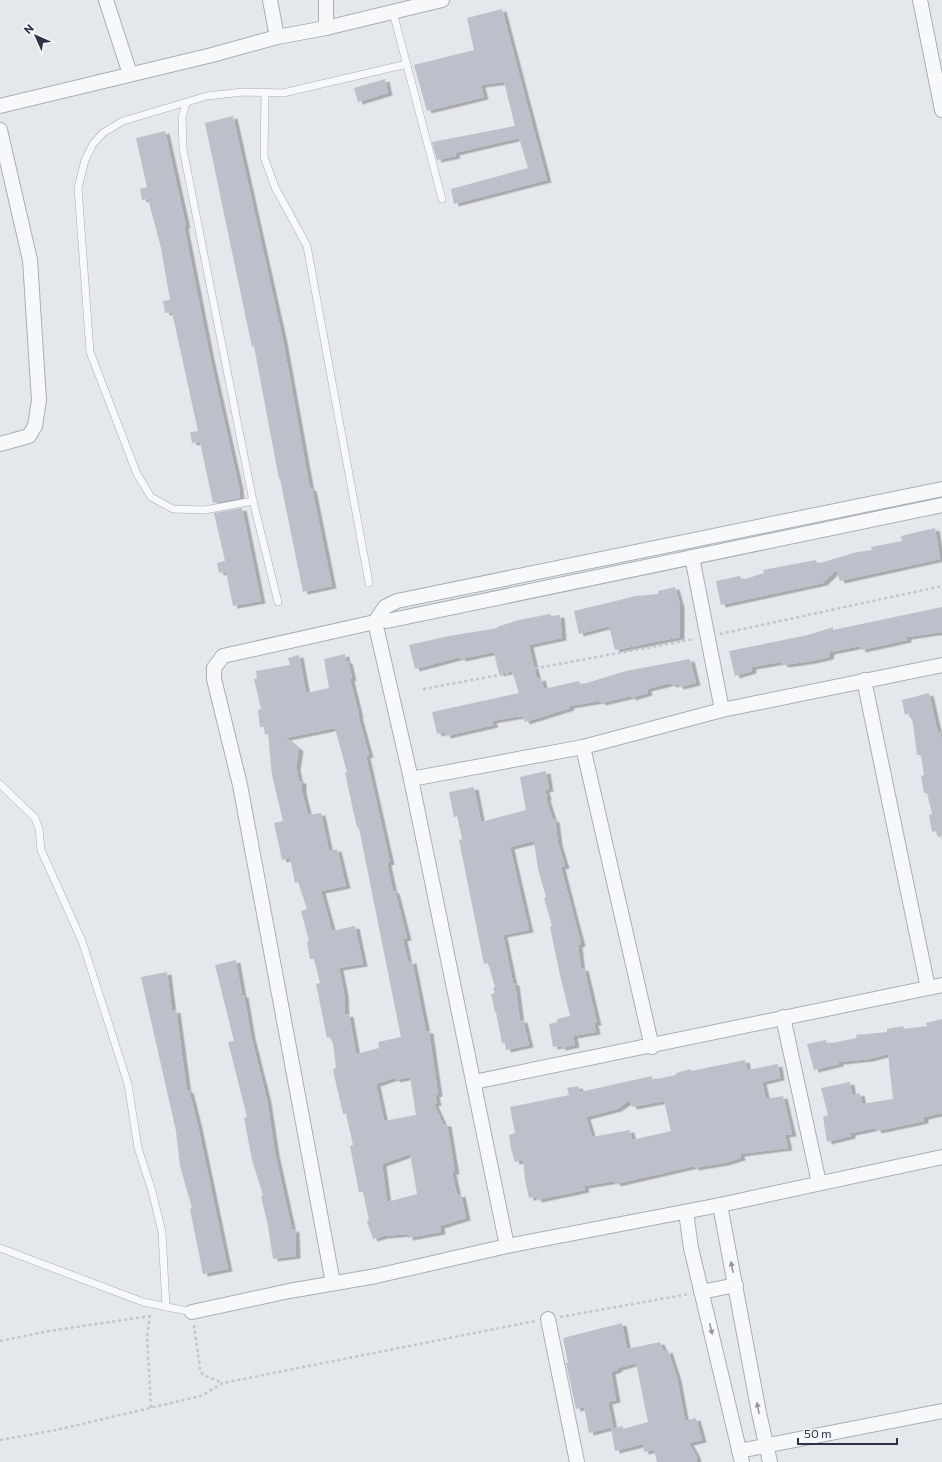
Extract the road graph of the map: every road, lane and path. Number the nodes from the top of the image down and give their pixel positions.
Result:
1 (106, 0) edge
2 (270, 0) edge
3 (326, 0) edge
4 (442, 0) edge
5 (920, 0) edge
6 (393, 12) junction
7 (326, 28) junction
8 (277, 37) junction
9 (407, 64) junction
10 (130, 74) junction
11 (265, 94) junction
12 (186, 103) junction
13 (0, 106) edge
14 (942, 109) edge
15 (0, 130) edge
16 (442, 199) dead end
17 (0, 444) edge
18 (942, 489) edge
19 (253, 501) junction
20 (942, 505) edge
21 (692, 557) junction
22 (369, 583) dead end
23 (942, 586) edge
24 (278, 602) dead end
25 (377, 620) junction
26 (708, 637) junction
27 (942, 665) edge
28 (864, 680) junction
29 (422, 689) dead end
30 (722, 710) junction
31 (583, 747) junction
32 (411, 779) junction
33 (0, 784) edge
34 (942, 985) edge
35 (928, 988) junction
36 (783, 1018) junction
37 (652, 1047) junction
38 (474, 1082) junction
39 (942, 1157) edge
40 (819, 1182) junction
41 (720, 1205) junction
42 (686, 1212) junction
43 (507, 1246) junction
44 (0, 1248) edge
45 (333, 1283) junction
46 (736, 1284) junction
47 (701, 1292) junction
48 (152, 1304) junction
49 (166, 1307) junction
50 (192, 1312) junction
51 (150, 1316) junction
52 (548, 1319) junction
53 (0, 1341) edge
54 (224, 1383) junction
55 (151, 1408) junction
56 (942, 1411) edge
57 (0, 1440) edge
58 (767, 1446) junction
59 (740, 1457) edge
60 (577, 1462) edge
61 (770, 1462) edge

1 - 10 street
2 - 8 street
3 - 7 street
4 - 6 street
5 - 14 street
6 - 7 street
6 - 9 lane
7 - 8 street
8 - 10 street
9 - 11 lane
9 - 16 lane
10 - 13 street
11 - 12 lane
11 - 22 lane
12 - 19 lane
12 - 19 lane
15 - 17 street
18 - 25 street
19 - 24 lane
20 - 21 street
21 - 25 street
21 - 26 street
23 - 26 path
25 - 32 street
25 - 45 street
26 - 29 path
26 - 30 street
27 - 28 street
28 - 30 street
28 - 35 street
30 - 31 street
31 - 32 street
31 - 37 street
32 - 38 street
33 - 49 lane
34 - 35 street
35 - 36 street
36 - 37 street
36 - 40 street
37 - 38 street
38 - 43 street
39 - 40 street
40 - 41 street
41 - 42 street
46 -> 41 street
42 - 43 street
42 - 47 street
43 - 45 street
44 - 48 lane
45 - 50 street
46 - 47 street
58 -> 46 street
47 - 52 path
47 -> 59 street
48 - 49 lane
48 - 51 path
49 - 50 lane
50 - 54 path
51 - 53 path
51 - 55 path
52 - 54 path
52 - 60 street
54 - 55 path
55 - 57 path
56 - 58 street
58 - 59 street
58 - 61 street

